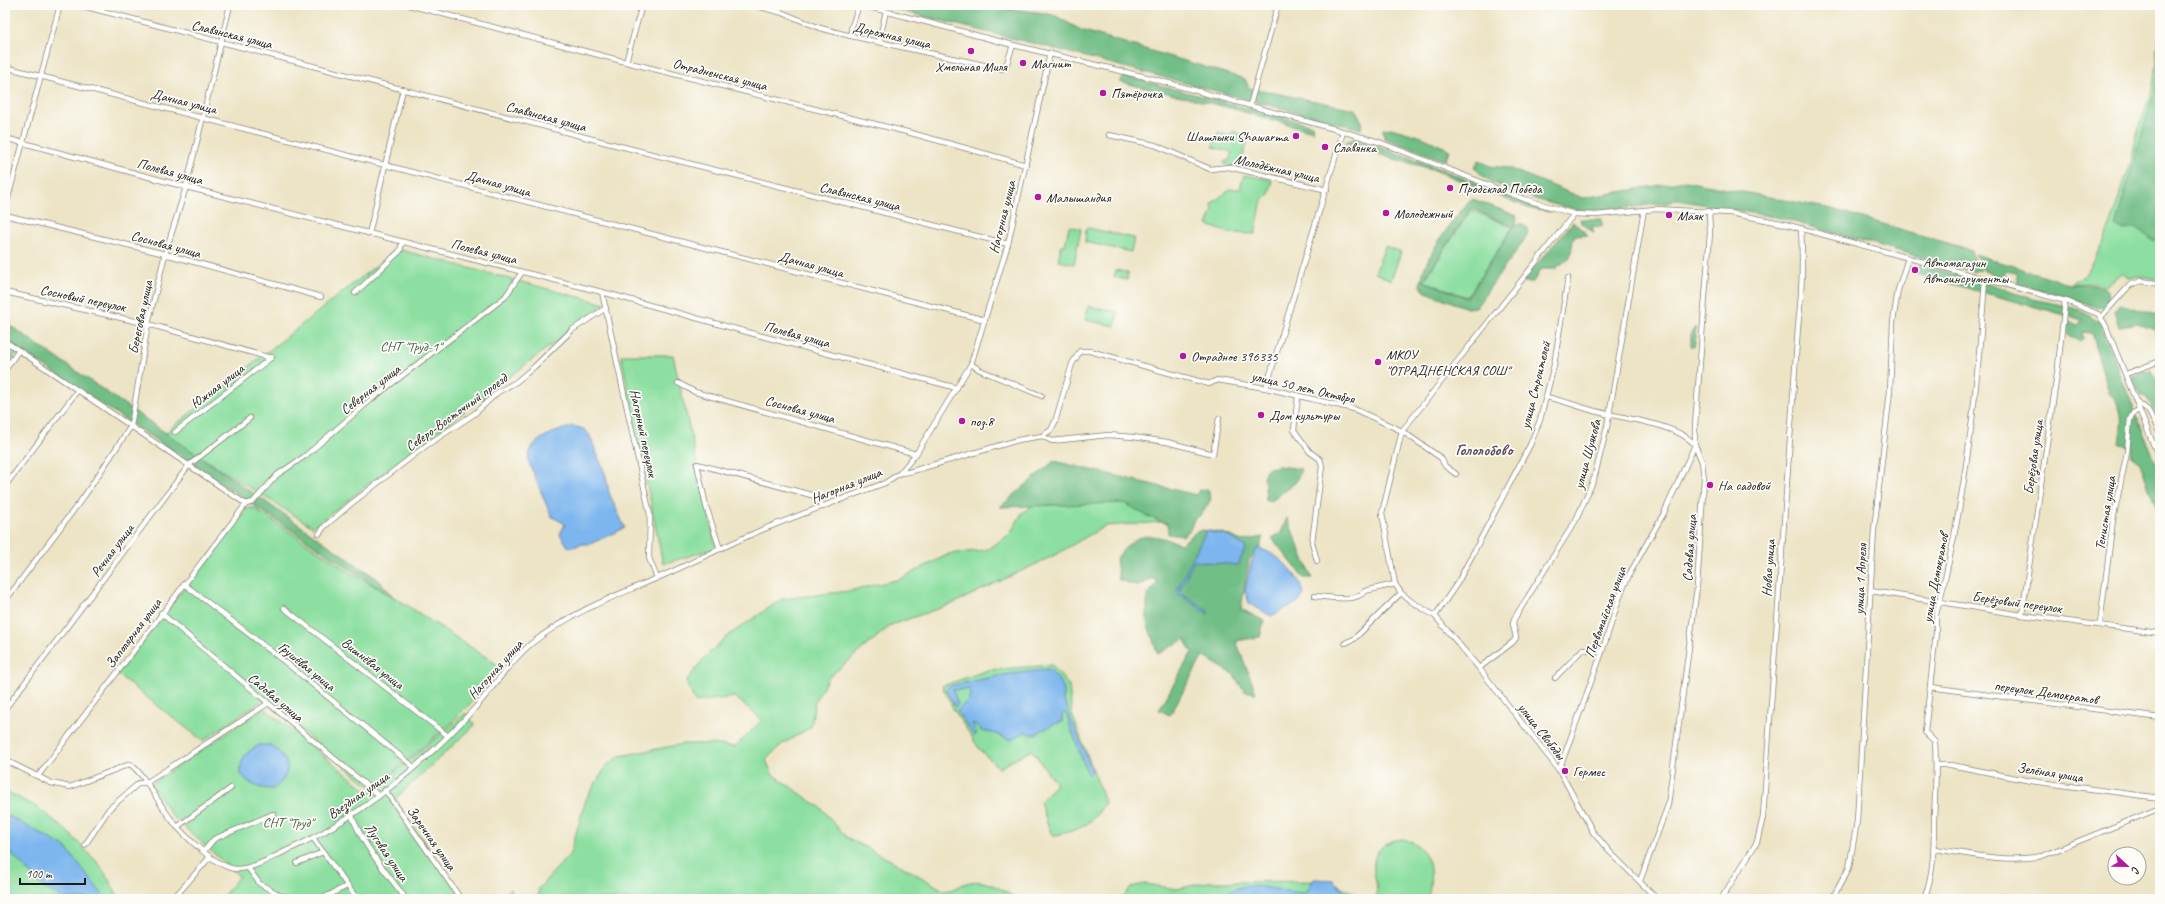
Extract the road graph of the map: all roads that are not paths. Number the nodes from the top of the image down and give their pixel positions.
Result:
1 (60, 5) edge
2 (79, 5) edge
3 (230, 5) edge
4 (410, 5) edge
5 (642, 5) edge
6 (753, 5) edge
7 (860, 5) edge
8 (1278, 5) edge
9 (886, 11) junction
10 (851, 36) junction
11 (220, 42) junction
12 (879, 42) junction
13 (1013, 45) junction
14 (1050, 53) junction
15 (626, 62) junction
16 (5, 67) edge
17 (40, 76) junction
18 (403, 89) junction
19 (1250, 105) junction
20 (202, 117) junction
21 (1343, 132) junction
22 (1109, 135) dead end
23 (5, 138) edge
24 (23, 142) junction
25 (385, 164) junction
26 (1026, 165) junction
27 (186, 187) junction
28 (1327, 190) junction
29 (5, 209) edge
30 (1644, 210) junction
31 (1709, 211) junction
32 (1574, 214) junction
33 (5, 215) edge
34 (1800, 228) junction
35 (369, 234) junction
36 (402, 243) junction
37 (1008, 244) junction
38 (165, 254) junction
39 (1908, 258) junction
40 (522, 272) junction
41 (1568, 278) dead end
42 (1985, 280) junction
43 (2160, 284) edge
44 (5, 292) edge
45 (602, 292) junction
46 (355, 293) dead end
47 (321, 297) dead end
48 (2065, 301) junction
49 (606, 308) junction
50 (2101, 317) junction
51 (985, 320) junction
52 (148, 324) junction
53 (5, 341) edge
54 (19, 350) junction
55 (272, 357) joint
56 (2160, 361) edge
57 (971, 364) junction
58 (5, 370) edge
59 (2126, 374) junction
60 (678, 383) dead end
61 (957, 388) junction
62 (1266, 388) junction
63 (78, 390) junction
64 (1042, 396) dead end
65 (1298, 396) junction
66 (1546, 397) junction
67 (2136, 401) junction
68 (2139, 410) junction
69 (1610, 414) junction
70 (250, 418) dead end
71 (1219, 418) dead end
72 (131, 426) junction
73 (1402, 431) junction
74 (175, 432) dead end
75 (2160, 433) edge
76 (1042, 436) junction
77 (1695, 446) junction
78 (2158, 449) edge
79 (916, 454) junction
80 (2160, 461) edge
81 (190, 465) junction
82 (900, 473) junction
83 (1456, 474) dead end
84 (5, 486) edge
85 (246, 504) junction
86 (823, 507) junction
87 (319, 534) dead end
88 (720, 550) junction
89 (1316, 561) dead end
90 (657, 578) junction
91 (184, 584) junction
92 (1395, 584) junction
93 (1870, 591) junction
94 (1401, 593) junction
95 (1315, 596) dead end
96 (5, 601) edge
97 (1940, 601) junction
98 (284, 608) dead end
99 (161, 613) junction
100 (2022, 615) junction
101 (1436, 616) junction
102 (2100, 624) junction
103 (2160, 633) edge
104 (1345, 643) dead end
105 (1602, 652) junction
106 (1479, 668) junction
107 (1555, 678) dead end
108 (1930, 687) junction
109 (267, 704) junction
110 (5, 709) edge
111 (2160, 718) edge
112 (461, 722) joint
113 (448, 736) junction
114 (5, 760) edge
115 (1937, 765) junction
116 (414, 768) junction
117 (1559, 770) junction
118 (38, 776) junction
119 (146, 784) junction
120 (231, 788) dead end
121 (385, 790) junction
122 (379, 796) junction
123 (2160, 798) edge
124 (2160, 808) edge
125 (273, 814) dead end
126 (352, 816) junction
127 (177, 827) junction
128 (313, 838) junction
129 (85, 844) dead end
130 (1934, 849) junction
131 (204, 851) junction
132 (323, 852) junction
133 (210, 857) junction
134 (297, 863) dead end
135 (248, 868) junction
136 (1640, 881) junction
137 (347, 886) junction
138 (276, 892) junction
139 (178, 893) junction
140 (173, 899) edge
141 (187, 899) edge
142 (273, 899) edge
143 (287, 899) edge
144 (321, 899) edge
145 (357, 899) edge
146 (406, 899) edge
147 (461, 899) edge
148 (1657, 899) edge
149 (1721, 899) edge
150 (1832, 899) edge
151 (1924, 899) edge

1 - 17 street
2 - 11 street, Славянская улица
3 - 11 street, Береговая улица
4 - 15 street, Отрадненская улица
5 - 15 street
6 - 10 street, Дорожная улица
7 - 9 street
7 - 10 street
8 - 19 street
9 - 12 street
9 - 13 street
10 - 12 street, Дорожная улица
11 - 18 street, Славянская улица
11 - 20 street, Береговая улица
12 - 13 street, Дорожная улица
13 - 14 street
14 - 19 street
14 - 26 street, Нагорная улица
15 - 26 street, Отрадненская улица
16 - 17 street, Дачная улица
17 - 20 street, Дачная улица
17 - 24 street
18 - 25 street
18 - 37 street, Славянская улица
19 - 21 street
20 - 25 street, Дачная улица
20 - 27 street, Береговая улица
21 - 28 street, Молодёжная улица
21 - 32 street
22 - 28 street, Молодёжная улица
23 - 24 street, Полевая улица
24 - 27 street, Полевая улица
24 - 29 street
25 - 35 street
25 - 51 street, Дачная улица
26 - 37 street, Нагорная улица
27 - 35 street, Полевая улица
27 - 38 street, Береговая улица
28 - 62 street, Молодёжная улица
30 - 31 street
30 - 32 street
30 - 69 street, улица Шуякова
31 - 34 street
31 - 77 street, Садовая улица
32 - 73 street
33 - 38 street, Сосновая улица
34 - 39 street
34 - 149 street, Новая улица
35 - 36 street, Полевая улица
36 - 40 street, Полевая улица
36 - 46 street
37 - 51 street, Нагорная улица
38 - 47 street, Сосновая улица
38 - 52 street, Береговая улица
39 - 42 street
39 - 93 street, улица 1 Апреля
40 - 45 street, Полевая улица
40 - 85 street, Северная улица
41 - 66 street, улица Строителей
42 - 48 street
42 - 97 street, улица Демократов
43 - 50 street
44 - 52 street, Сосновый переулок
45 - 49 street, Нагорный переулок
45 - 61 street, Полевая улица
48 - 50 street
48 - 100 street, Берёзовая улица
49 - 87 street, Северо-Восточный проезд
49 - 90 street, Нагорный переулок
50 - 59 street
51 - 57 street, Нагорная улица
52 - 55 street, Сосновый переулок
52 - 72 street, Береговая улица
53 - 54 street
54 - 58 street
54 - 63 street
55 - 74 street, Южная улица
56 - 59 street
57 - 61 street, Нагорная улица
57 - 64 street
59 - 67 street
60 - 79 street, Сосновая улица
61 - 79 street, Нагорная улица
62 - 65 street, улица 50 лет Октября
62 - 76 street, улица 50 лет Октября
63 - 72 street
63 - 84 street
65 - 73 street, улица 50 лет Октября
65 - 89 street
66 - 69 street
66 - 101 street, улица Строителей
67 - 68 street
67 - 75 street
68 - 78 street
68 - 102 street, Тенистая улица
69 - 77 street
69 - 106 street, улица Шуякова
70 - 81 street, Речная улица
71 - 76 street
72 - 81 street
72 - 96 street, Береговая улица
73 - 83 street, улица 50 лет Октября
73 - 92 street
76 - 82 street
77 - 105 street, Первомайская улица
77 - 136 street, Садовая улица
78 - 80 street
79 - 82 street, Нагорная улица
81 - 85 street
81 - 110 street, Речная улица
82 - 86 street, Нагорная улица
85 - 91 street, Заполярная улица
86 - 88 street, Нагорная улица
86 - 88 street
88 - 90 street, Нагорная улица
90 - 112 street, Нагорная улица
91 - 99 street, Заполярная улица
91 - 116 street, Грушёвая улица
92 - 94 street
92 - 95 street
93 - 97 street, Берёзовый переулок
93 - 150 street, улица 1 Апреля
94 - 101 street
94 - 104 street
97 - 100 street, Берёзовый переулок
97 - 108 street, улица Демократов
98 - 113 street, Вишнёвая улица
99 - 109 street, Садовая улица
99 - 118 street, Заполярная улица
100 - 102 street, Берёзовый переулок
101 - 106 street, улица Свободы
102 - 103 street, Берёзовый переулок
105 - 107 street
105 - 117 street, Первомайская улица
106 - 117 street, улица Свободы
108 - 111 street, переулок Демократов
108 - 115 street, улица Демократов
109 - 119 street
109 - 122 street, Садовая улица
112 - 113 street, Въездная улица
113 - 116 street, Въездная улица
114 - 118 street
115 - 123 street, Зелёная улица
115 - 130 street, улица Демократов
116 - 121 street, Въездная улица
117 - 136 street, улица Свободы
118 - 119 street, Въездная улица
119 - 127 street, Въездная улица
119 - 129 street
120 - 127 street
121 - 122 street, Въездная улица
121 - 147 street, Заречная улица
122 - 126 street, Въездная улица
124 - 130 street
125 - 131 street
126 - 128 street, Въездная улица
126 - 146 street, Луговая улица
127 - 131 street, Въездная улица
128 - 132 street
128 - 135 street, Въездная улица
130 - 151 street, улица Демократов
131 - 133 street, Въездная улица
132 - 134 street
132 - 137 street
133 - 135 street, Въездная улица
133 - 139 street
135 - 138 street
136 - 148 street, улица Свободы
137 - 144 street
137 - 145 street
138 - 142 street
138 - 143 street
139 - 140 street
139 - 141 street

